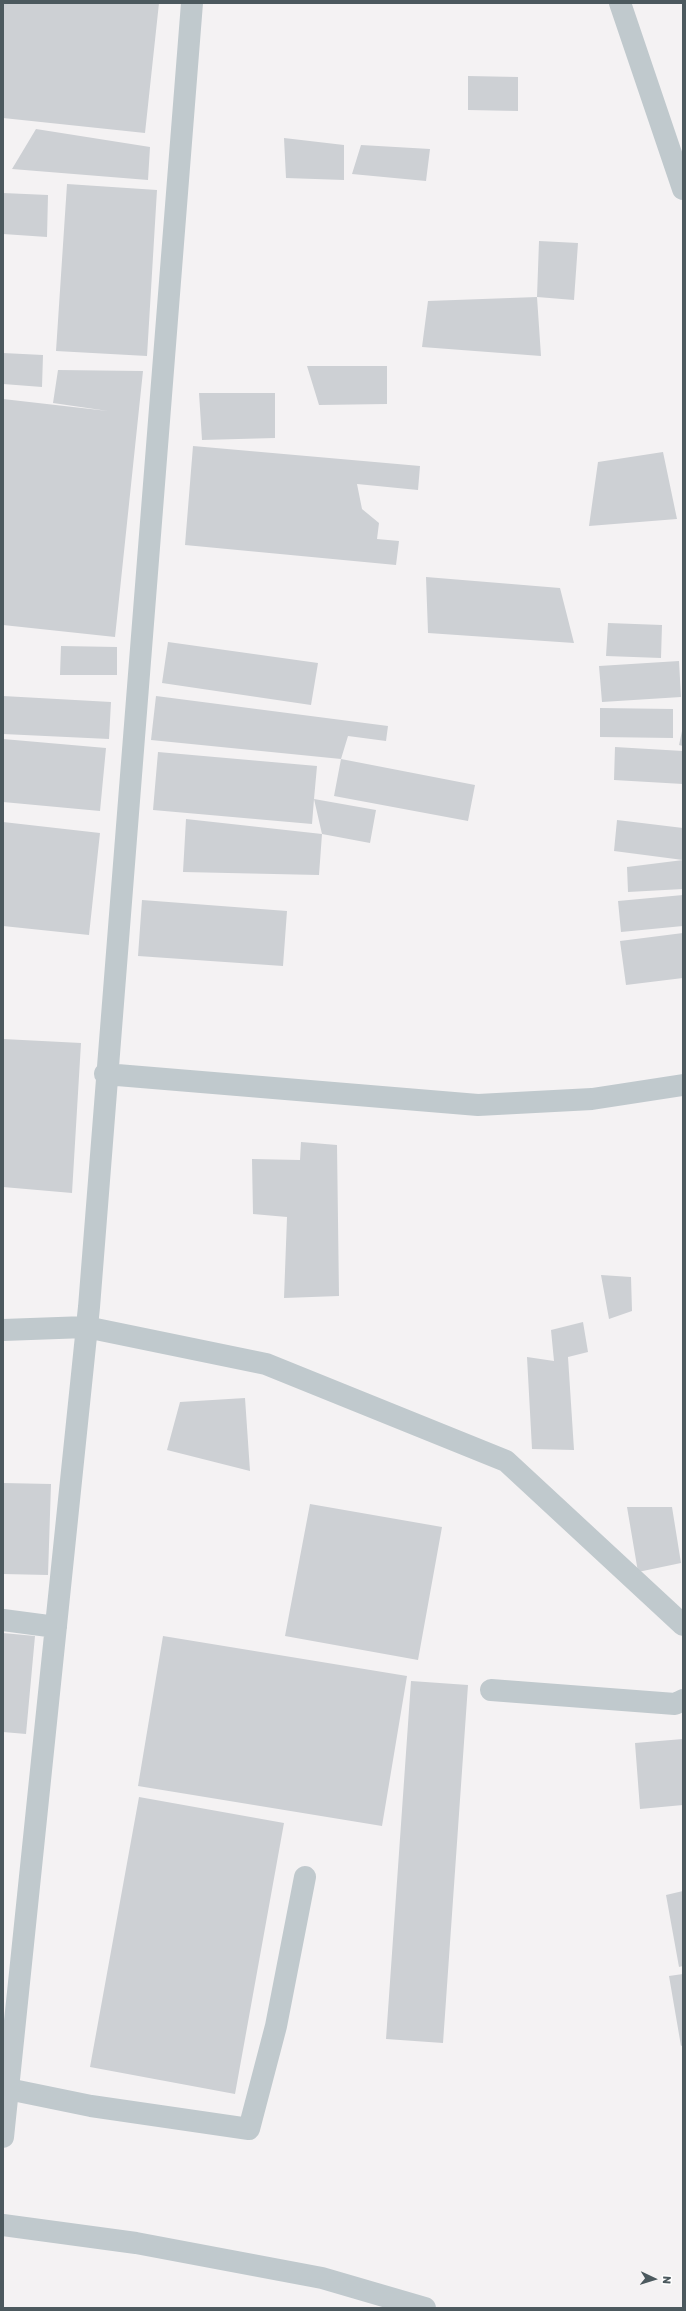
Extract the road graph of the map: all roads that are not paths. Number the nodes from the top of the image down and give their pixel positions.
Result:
1 (192, 3) edge
2 (620, 3) edge
3 (683, 189) edge
4 (105, 1074) junction
5 (683, 1085) edge
6 (86, 1327) junction
7 (3, 1330) edge
8 (680, 1618) edge
9 (3, 1620) edge
10 (56, 1627) junction
11 (491, 1690) dead end
12 (683, 1700) edge
13 (305, 1877) dead end
14 (8, 2089) junction
15 (3, 2137) edge
16 (3, 2225) edge
17 (425, 2308) edge

1 - 4 street
2 - 3 street
4 - 5 street
4 - 6 street
6 - 7 street
6 - 8 street
6 - 10 street
9 - 10 street
10 - 14 street
11 - 12 street
13 - 14 street
14 - 15 street
16 - 17 street

